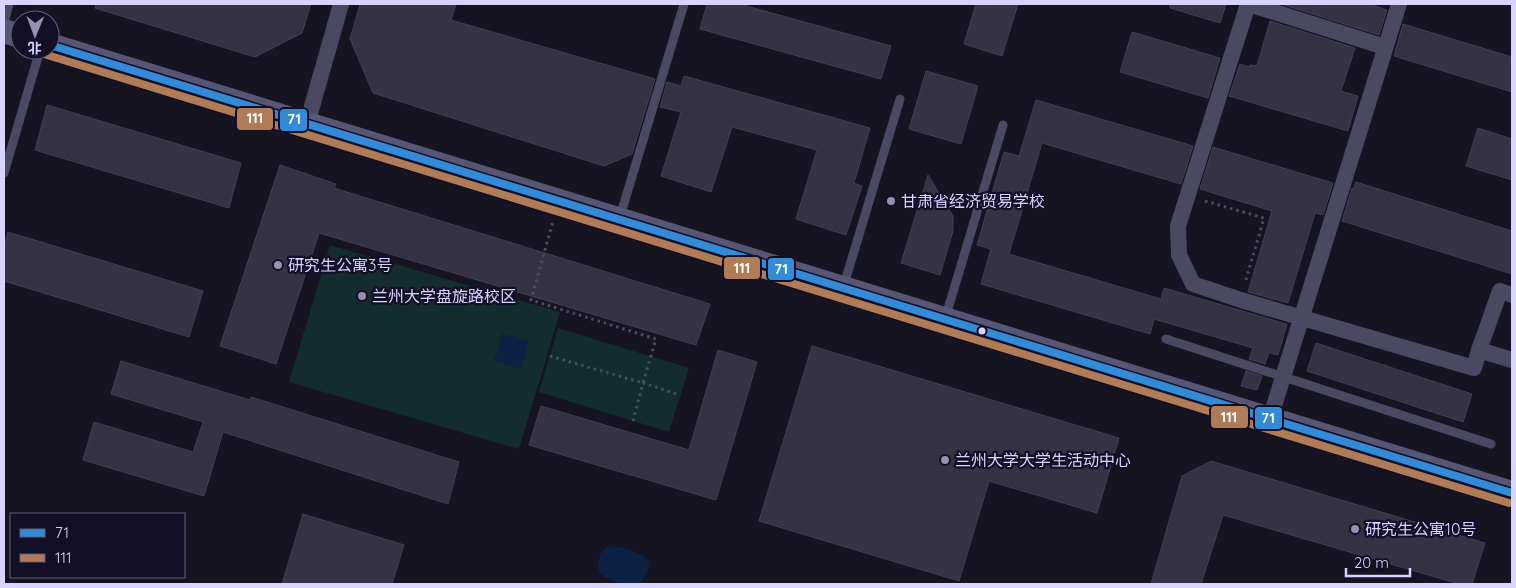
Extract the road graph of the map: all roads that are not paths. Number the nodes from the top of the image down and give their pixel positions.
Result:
1 (9, 4) edge
2 (341, 4) edge
3 (683, 4) edge
4 (1249, 4) edge
5 (1399, 4) edge
6 (4, 22) edge
7 (1385, 47) junction
8 (60, 48) edge
9 (37, 60) edge
10 (900, 98) dead end
11 (307, 124) junction
12 (1003, 125) dead end
13 (4, 173) edge
14 (619, 220) junction
15 (843, 288) junction
16 (1512, 295) edge
17 (1301, 318) junction
18 (945, 320) junction
19 (1166, 339) dead end
20 (1480, 350) junction
21 (1512, 360) edge
22 (1284, 376) junction
23 (1270, 419) junction
24 (1491, 444) dead end
25 (1512, 494) edge

1 - 6 lane
2 - 11 street
3 - 14 lane
4 - 7 street
4 - 17 street
5 - 7 street
7 - 17 street
8 - 11 street
9 - 13 lane
10 - 15 lane
11 - 14 street
12 - 18 lane
14 - 15 street
15 - 18 street
16 - 20 street
17 - 20 street
17 - 22 street
18 - 23 street
19 - 22 lane
20 - 21 street
22 - 23 street
22 - 24 lane
23 - 25 street

